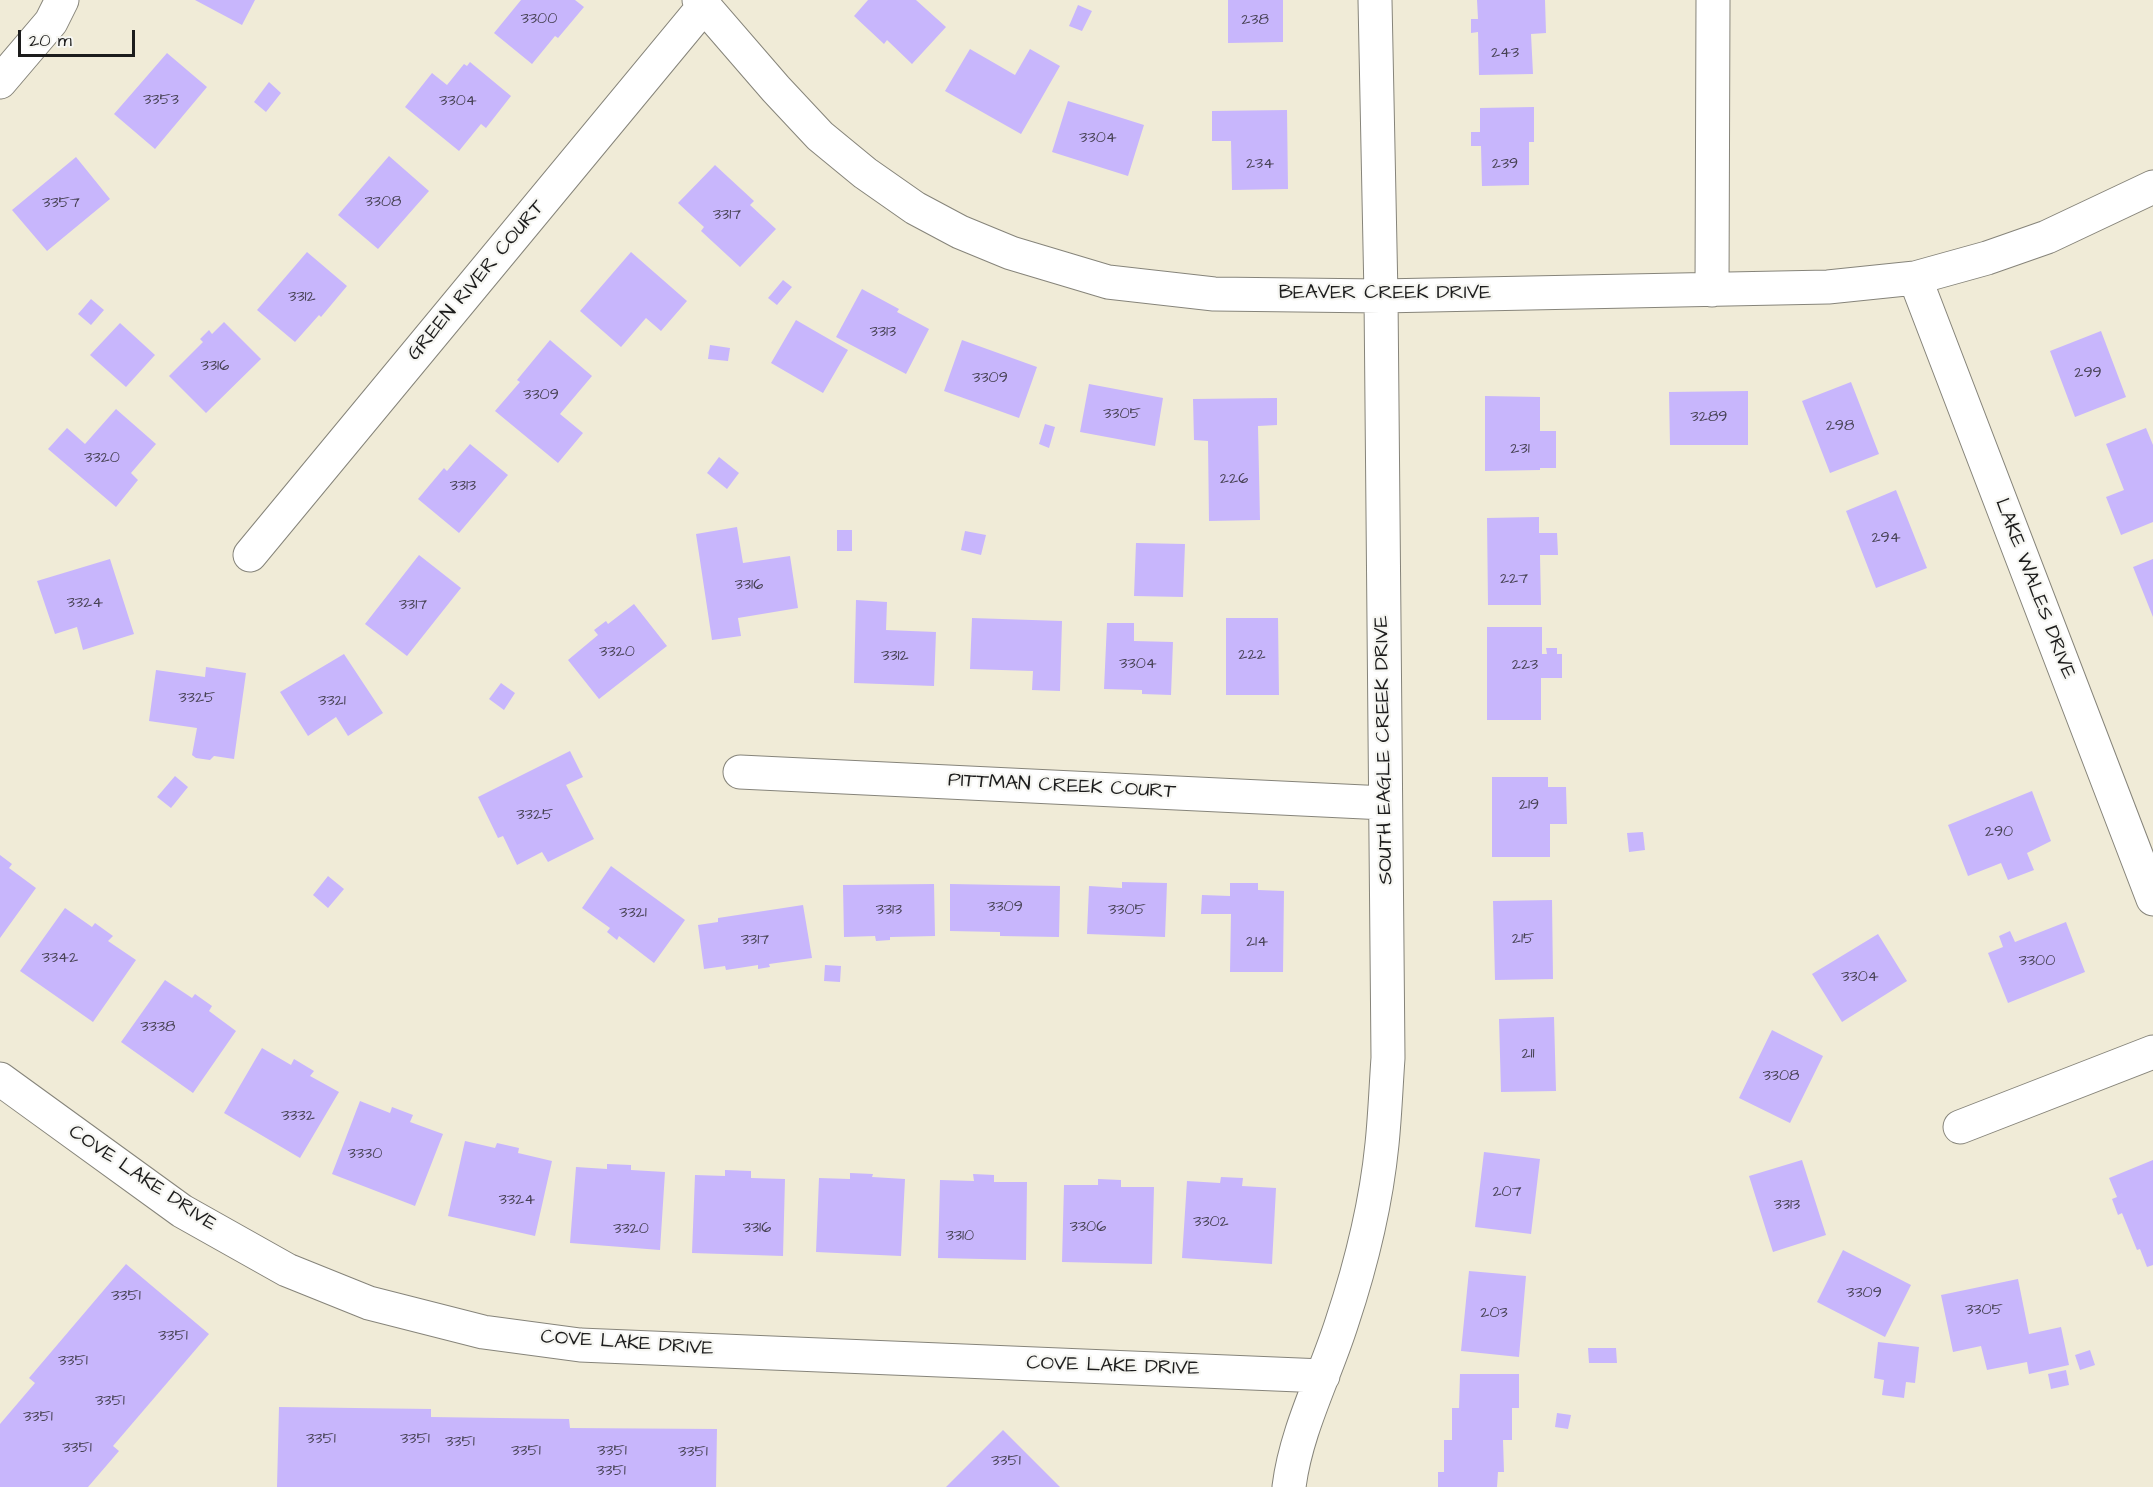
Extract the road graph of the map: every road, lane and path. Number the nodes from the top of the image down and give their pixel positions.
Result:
1 (62, 0) edge
2 (1375, 0) edge
3 (1713, 0) edge
4 (702, 3) edge
5 (0, 82) edge
6 (2153, 187) edge
7 (1915, 278) junction
8 (1712, 290) junction
9 (1381, 296) junction
10 (250, 555) dead end
11 (740, 772) dead end
12 (1385, 803) junction
13 (2153, 899) edge
14 (2153, 1052) edge
15 (0, 1079) edge
16 (1960, 1127) dead end
17 (1323, 1376) junction
18 (1289, 1487) edge

1 - 5 street
2 - 9 street, SOUTH EAGLE CREEK DRIVE
3 - 8 street
4 - 9 street, BEAVER CREEK DRIVE
4 - 10 street, GREEN RIVER COURT
6 - 7 street, BEAVER CREEK DRIVE
7 - 8 street, BEAVER CREEK DRIVE
7 - 13 street, LAKE WALES DRIVE
8 - 9 street, BEAVER CREEK DRIVE
9 - 12 street, SOUTH EAGLE CREEK DRIVE
11 - 12 street, PITTMAN CREEK COURT
12 - 17 street, SOUTH EAGLE CREEK DRIVE
14 - 16 street
15 - 17 street, COVE LAKE DRIVE
17 - 18 street, SOUTH EAGLE CREEK DRIVE

